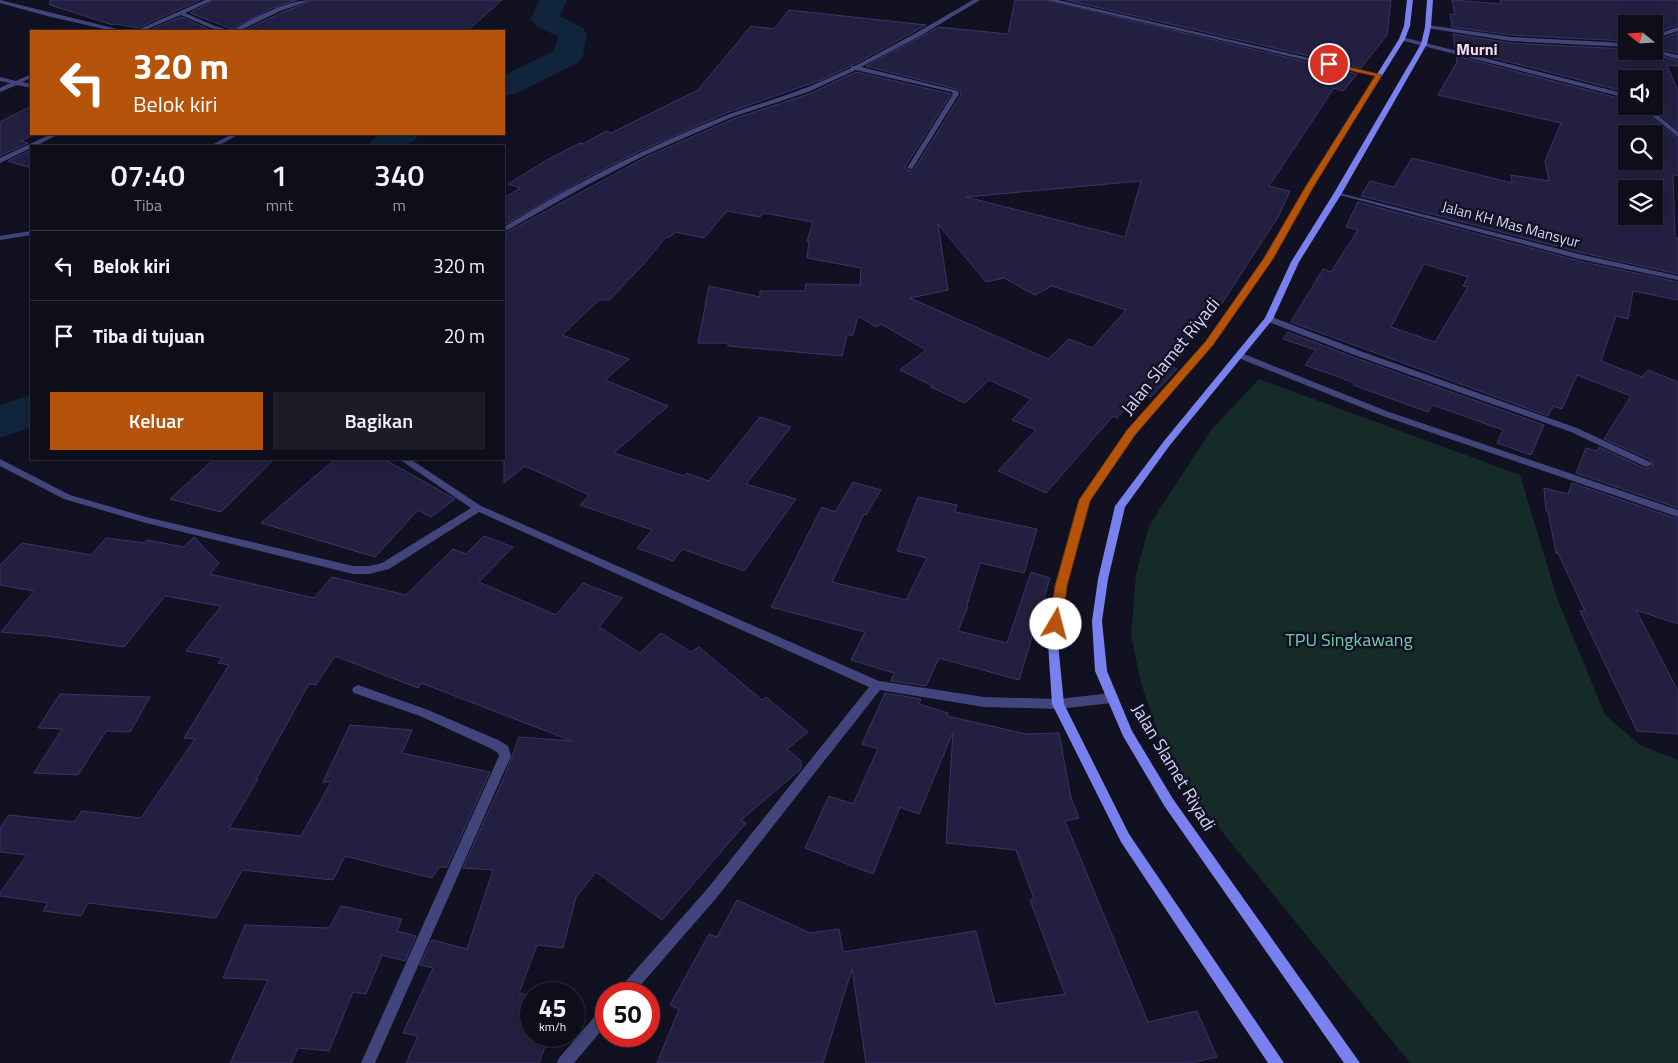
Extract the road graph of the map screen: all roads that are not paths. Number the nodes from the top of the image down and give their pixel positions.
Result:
1 (210, 0) edge
2 (309, 0) edge
3 (977, 0) edge
4 (1051, 0) edge
5 (1410, 0) edge
6 (1430, 0) edge
7 (0, 1) edge
8 (182, 13) junction
9 (1428, 27) junction
10 (1678, 29) edge
11 (115, 30) edge
12 (140, 30) edge
13 (226, 30) edge
14 (237, 30) edge
15 (1663, 34) edge
16 (1402, 39) junction
17 (1424, 44) junction
18 (1618, 45) edge
19 (1663, 54) edge
20 (1678, 57) edge
21 (852, 67) junction
22 (1379, 75) junction
23 (30, 76) edge
24 (0, 80) edge
25 (15, 83) junction
26 (30, 86) edge
27 (0, 90) edge
28 (1618, 94) edge
29 (1653, 115) edge
30 (54, 135) edge
31 (234, 135) edge
32 (1678, 135) edge
33 (33, 145) edge
34 (215, 145) edge
35 (30, 147) edge
36 (0, 161) edge
37 (910, 168) dead end
38 (1338, 193) junction
39 (505, 229) edge
40 (30, 233) edge
41 (0, 238) edge
42 (1678, 278) edge
43 (1269, 319) junction
44 (1239, 356) junction
45 (406, 460) edge
46 (0, 462) edge
47 (1647, 464) dead end
48 (478, 508) junction
49 (1678, 514) edge
50 (876, 685) junction
51 (358, 690) dead end
52 (1112, 698) junction
53 (1058, 704) junction
54 (634, 982) edge
55 (595, 1027) edge
56 (368, 1063) edge
57 (564, 1063) edge
58 (1277, 1063) edge
59 (1353, 1063) edge

1 - 8 street
2 - 14 street
3 - 21 street
4 - 22 street
5 - 16 main road, Jalan Slamet Riyadi
6 - 9 main road, Jalan Slamet Riyadi
7 - 11 street
8 - 12 street
8 - 13 street
9 - 17 main road, Jalan Slamet Riyadi
9 - 18 street
10 - 15 street
16 - 17 street
16 - 22 main road, Jalan Slamet Riyadi
17 - 28 street
17 - 38 main road, Jalan Slamet Riyadi
19 - 20 street
21 - 37 street
21 - 39 street
22 - 53 main road, Jalan Slamet Riyadi
23 - 25 street
24 - 25 street
25 - 26 street
25 - 27 street
29 - 32 street
30 - 33 street
31 - 34 street
35 - 36 street
38 - 42 street, Jalan KH Mas Mansyur
38 - 43 main road, Jalan Slamet Riyadi
40 - 41 street
43 - 44 main road, Jalan Slamet Riyadi
43 - 47 street
44 - 49 street
44 - 52 main road, Jalan Slamet Riyadi
45 - 48 street
46 - 48 street
48 - 50 street
50 - 53 street
50 - 54 street
51 - 56 street
52 - 53 street
52 - 59 main road, Jalan Slamet Riyadi
53 - 58 main road, Jalan Slamet Riyadi
55 - 57 street

